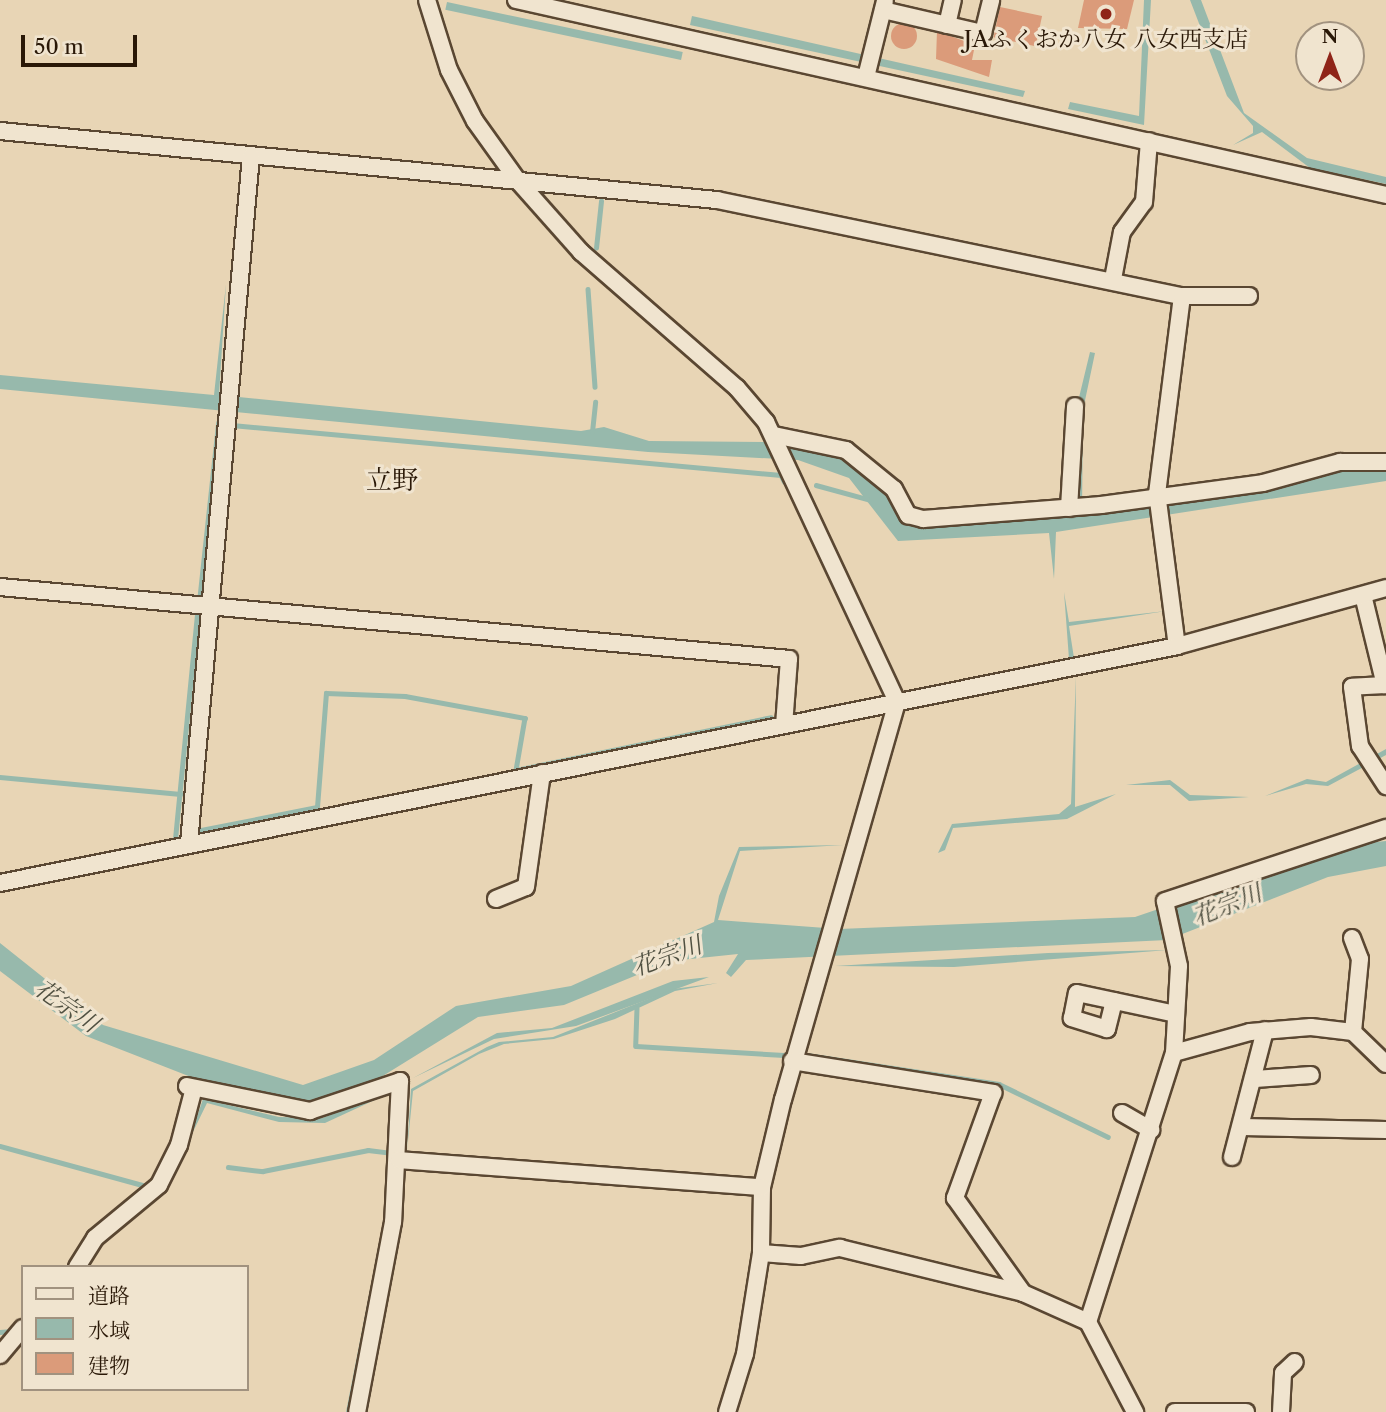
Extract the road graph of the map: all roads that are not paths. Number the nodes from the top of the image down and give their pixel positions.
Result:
1 (427, 0) edge
2 (516, 0) edge
3 (953, 0) edge
4 (991, 0) edge
5 (884, 5) edge
6 (947, 25) junction
7 (866, 77) junction
8 (0, 131) edge
9 (1149, 141) junction
10 (251, 156) junction
11 (518, 181) junction
12 (1386, 195) edge
13 (1114, 279) junction
14 (1182, 296) junction
15 (1249, 296) dead end
16 (1075, 406) dead end
17 (774, 435) junction
18 (1386, 461) edge
19 (1157, 493) junction
20 (1069, 508) junction
21 (0, 587) edge
22 (1386, 587) edge
23 (1363, 594) junction
24 (208, 607) junction
25 (1177, 646) junction
26 (897, 702) junction
27 (784, 725) junction
28 (542, 773) junction
29 (1386, 786) edge
30 (1386, 828) edge
31 (189, 843) junction
32 (0, 883) edge
33 (496, 899) dead end
34 (1352, 938) dead end
35 (1114, 1001) dead end
36 (1176, 1014) junction
37 (1265, 1030) junction
38 (1353, 1032) junction
39 (1174, 1053) junction
40 (792, 1061) junction
41 (1386, 1064) edge
42 (1311, 1075) dead end
43 (1255, 1079) junction
44 (1122, 1113) dead end
45 (1243, 1127) junction
46 (1152, 1130) junction
47 (1386, 1130) edge
48 (1232, 1157) dead end
49 (399, 1160) junction
50 (762, 1187) junction
51 (761, 1253) junction
52 (78, 1265) edge
53 (1023, 1293) junction
54 (1088, 1322) junction
55 (21, 1330) edge
56 (3, 1346) edge
57 (1295, 1362) dead end
58 (356, 1412) edge
59 (727, 1412) edge
60 (1135, 1412) edge
61 (1175, 1412) edge
62 (1246, 1412) edge
63 (1281, 1412) edge

1 - 11 street
2 - 7 street
3 - 6 street
4 - 6 street
5 - 6 street
5 - 7 street
7 - 9 street
8 - 10 street
9 - 12 street
9 - 13 street
10 - 11 street
10 - 24 street
11 - 13 street
11 - 17 street
13 - 14 street
14 - 15 street
14 - 19 street
16 - 20 street
17 - 20 street
17 - 26 street
18 - 19 street
19 - 20 street
19 - 25 street
21 - 24 street
22 - 23 street
23 - 25 street
23 - 29 street
24 - 27 street
24 - 31 street
25 - 26 street
26 - 27 street
26 - 40 street
27 - 28 street
28 - 31 street
28 - 33 street
30 - 36 street
31 - 32 street
34 - 38 street
35 - 36 street
36 - 39 street
37 - 38 street
37 - 39 street
37 - 43 street
38 - 41 street
39 - 46 street
40 - 50 street
40 - 53 street
42 - 43 street
43 - 45 street
44 - 46 street
45 - 47 street
45 - 48 street
46 - 54 street
49 - 50 street
49 - 52 street
49 - 58 street
50 - 51 street
51 - 53 street
51 - 59 street
53 - 54 street
54 - 60 street
55 - 56 street
57 - 63 street
61 - 62 street

